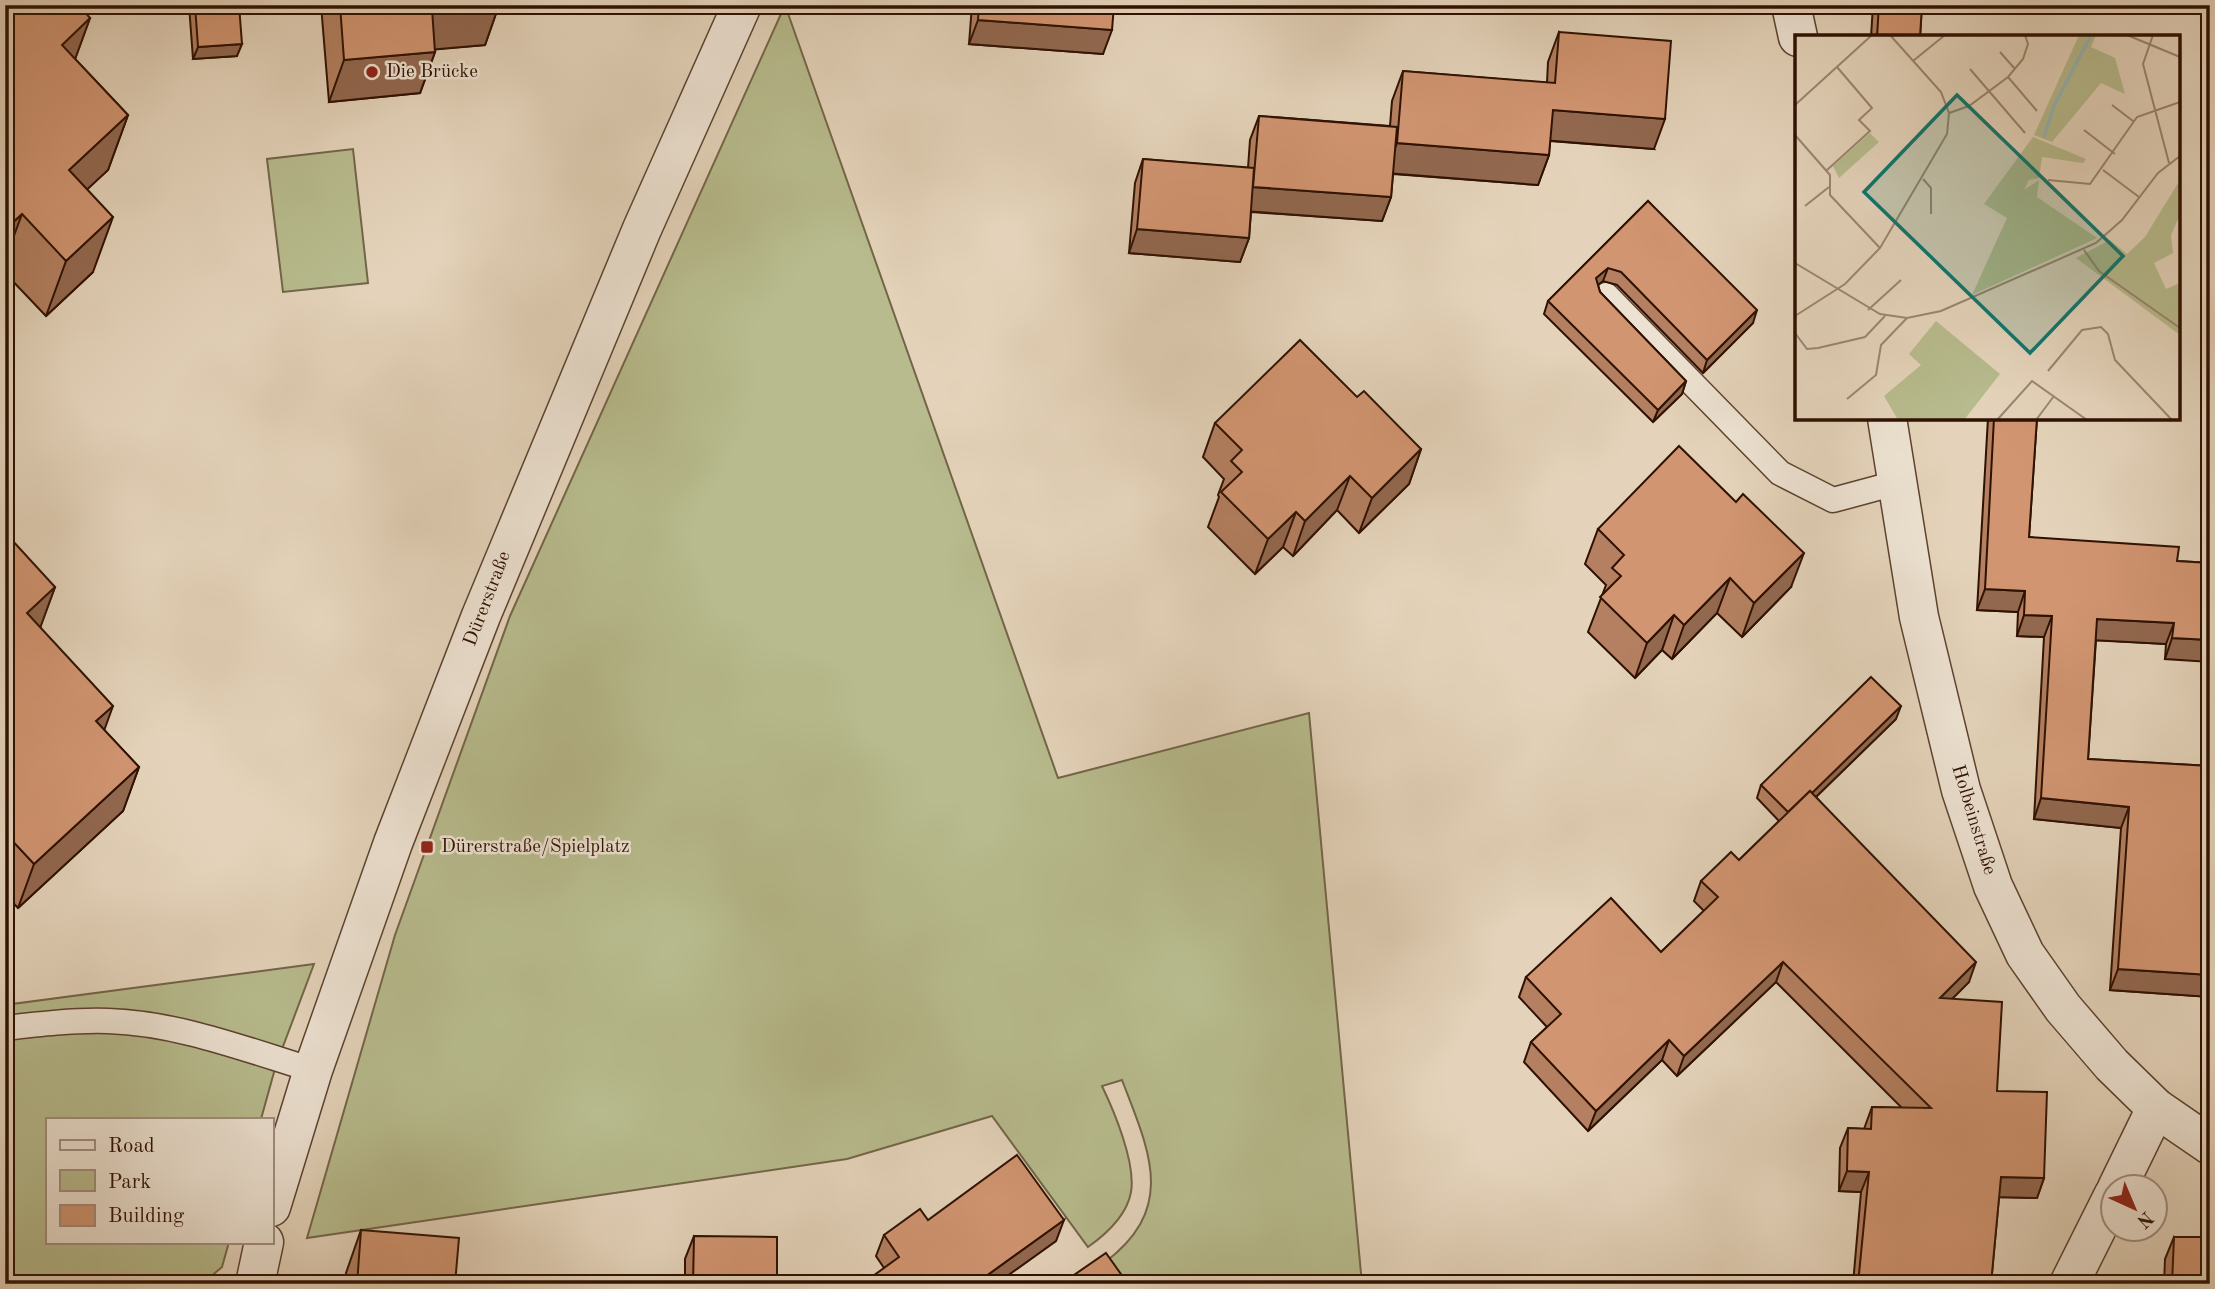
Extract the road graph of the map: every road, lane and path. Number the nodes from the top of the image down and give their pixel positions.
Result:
1 (741, 5) edge
2 (1791, 5) edge
3 (1798, 35) edge
4 (1605, 295) edge
5 (1887, 420) edge
6 (1896, 482) junction
7 (5, 1028) edge
8 (313, 1070) junction
9 (2156, 1108) junction
10 (2210, 1145) edge
11 (2124, 1174) edge
12 (273, 1200) edge
13 (2100, 1221) edge
14 (264, 1244) edge
15 (255, 1284) edge
16 (2069, 1284) edge

1 - 8 street, Dürerstraße
2 - 3 street
4 - 6 lane
5 - 6 street, Holbeinstraße
6 - 9 street, Holbeinstraße
7 - 8 lane
8 - 12 street, Dürerstraße
9 - 10 street, Holbeinstraße
9 - 11 street
13 - 16 street
14 - 15 street

